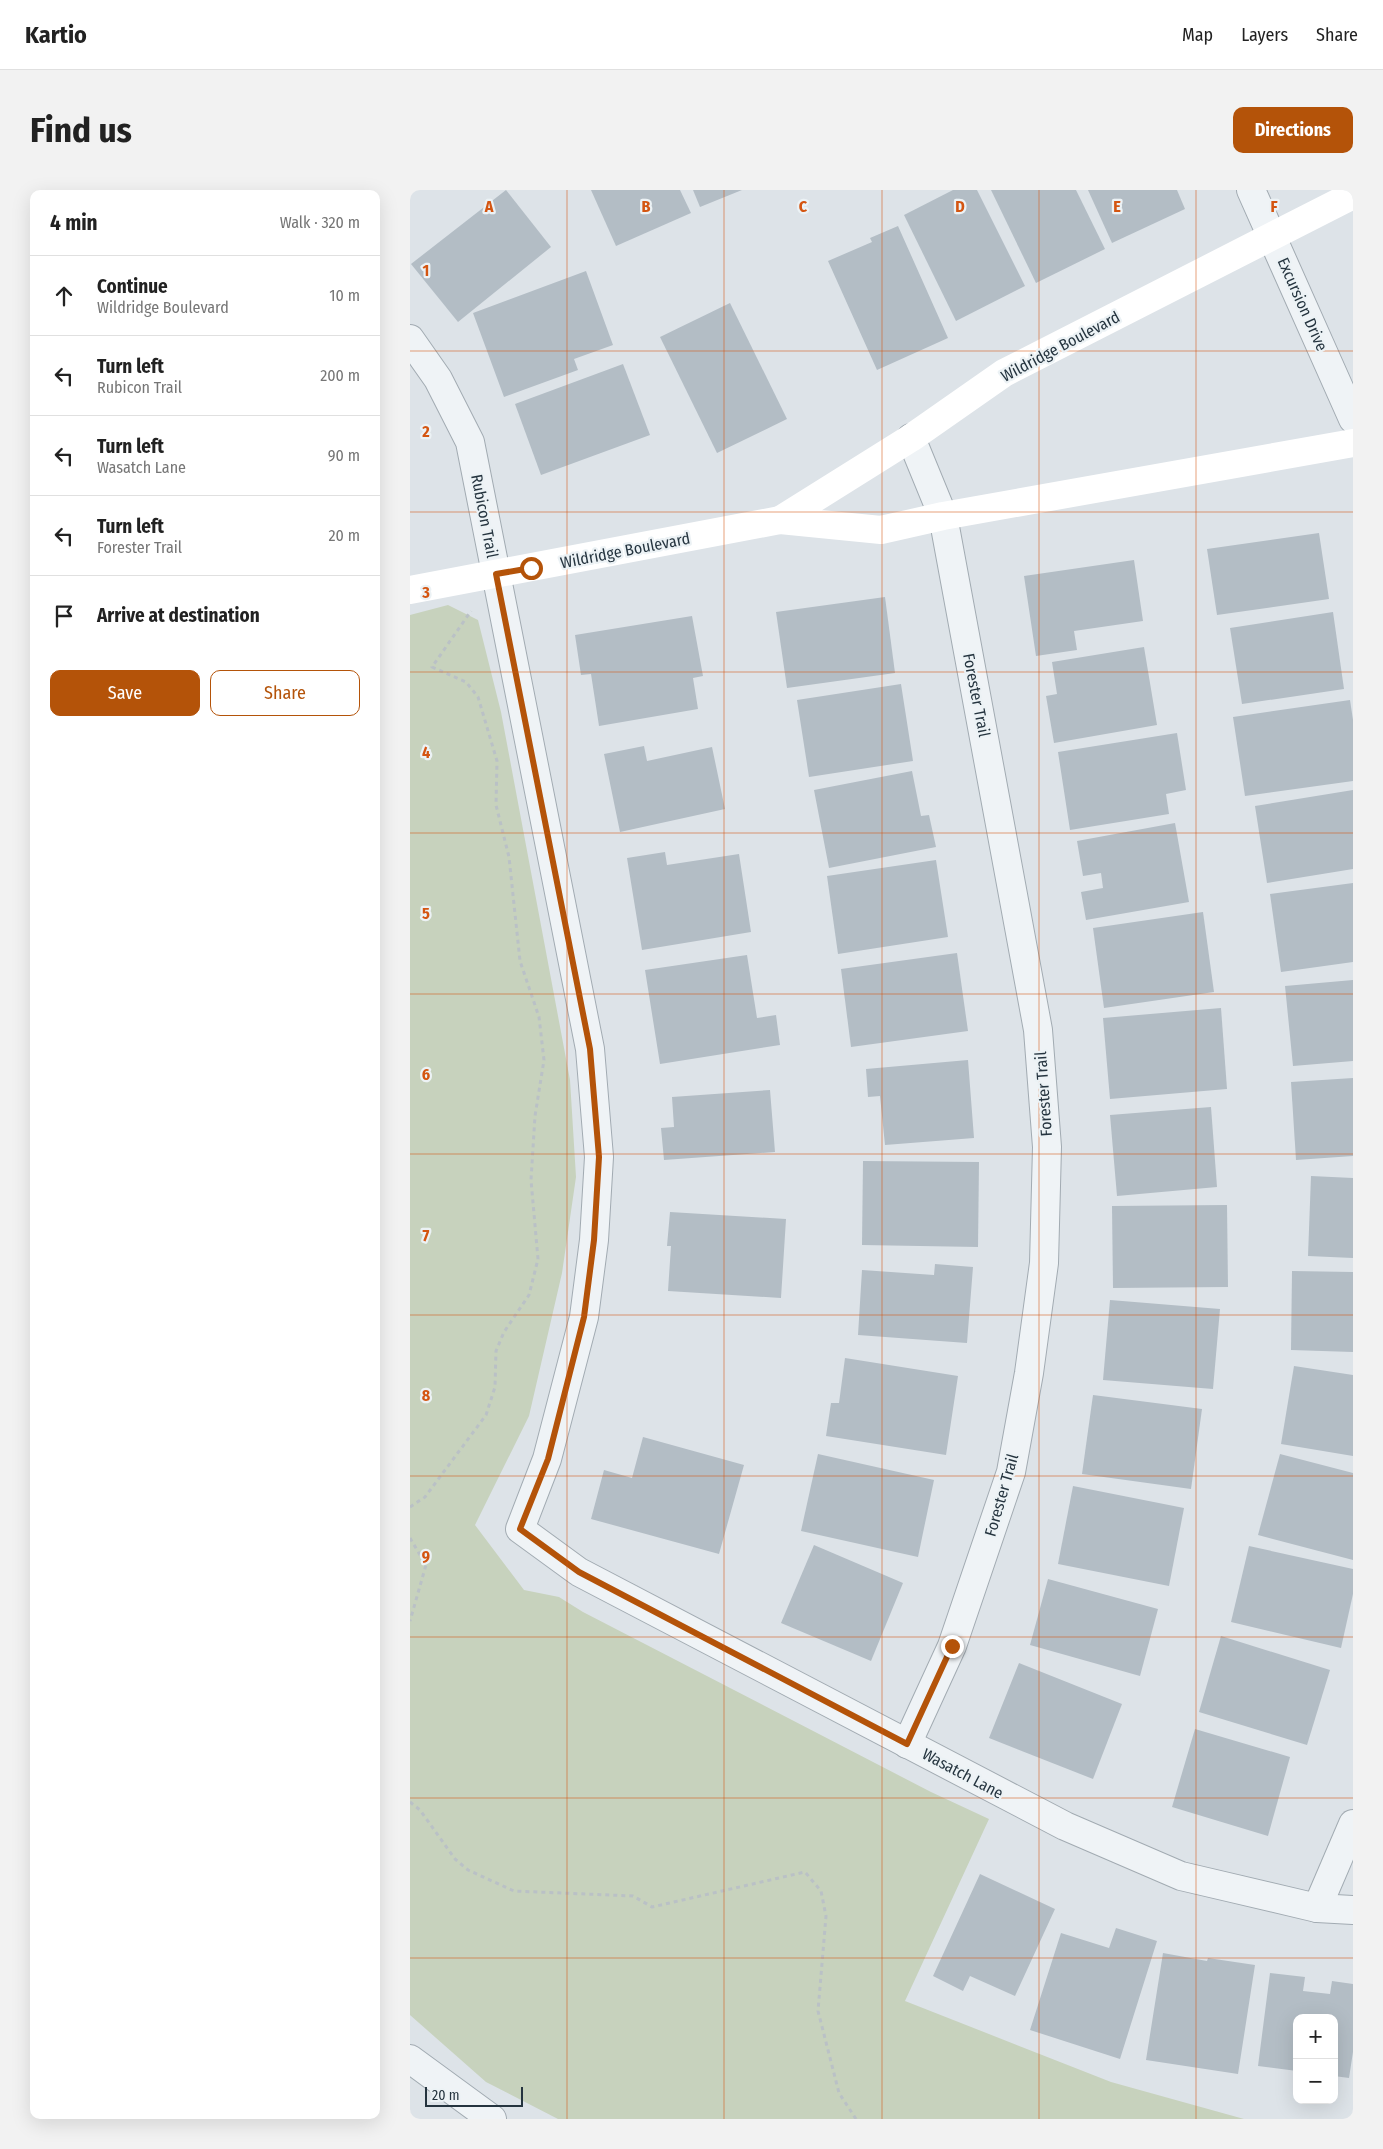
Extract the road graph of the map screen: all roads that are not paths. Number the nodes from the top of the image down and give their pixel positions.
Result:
1 (1251, 190) edge
2 (1353, 195) edge
3 (1273, 236) junction
4 (410, 339) edge
5 (1353, 419) edge
6 (911, 438) junction
7 (1353, 443) edge
8 (944, 516) junction
9 (780, 520) junction
10 (496, 574) junction
11 (410, 590) edge
12 (520, 1529) joint
13 (907, 1744) junction
14 (1353, 1824) edge
15 (1317, 1908) junction
16 (1353, 1910) edge
17 (410, 2059) edge
18 (492, 2119) edge

1 - 3 street, Excursion Drive
2 - 3 street, Wildridge Boulevard
3 - 5 street, Excursion Drive
3 - 6 street, Wildridge Boulevard
4 - 10 street, Rubicon Trail
6 - 8 street, Forester Trail
6 - 9 street, Wildridge Boulevard
7 - 8 street, Wildridge Boulevard
8 - 9 street, Wildridge Boulevard
8 - 13 street, Forester Trail
9 - 10 street, Wildridge Boulevard
10 - 11 street, Wildridge Boulevard
10 - 12 street, Rubicon Trail
12 - 13 street, Wasatch Lane
13 - 15 street, Wasatch Lane
14 - 15 street
15 - 16 street, Wasatch Lane
17 - 18 street

